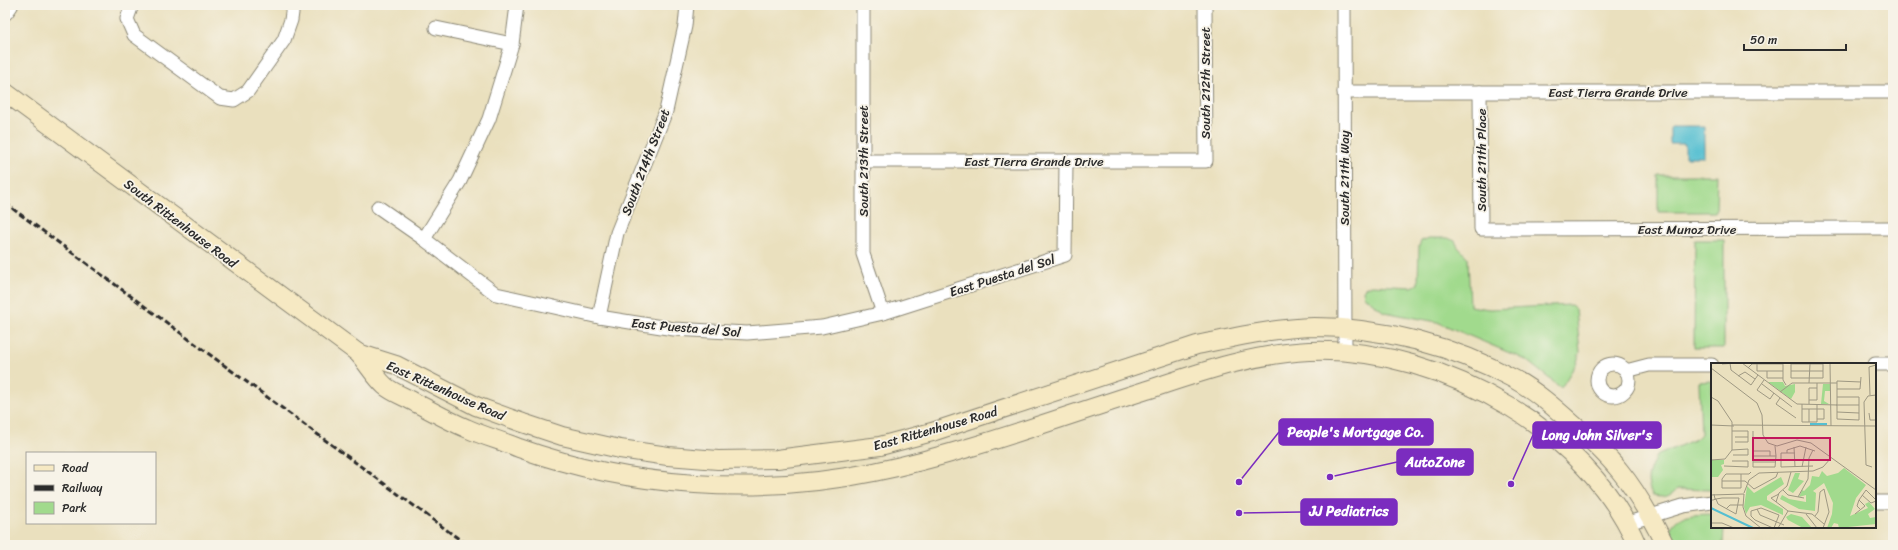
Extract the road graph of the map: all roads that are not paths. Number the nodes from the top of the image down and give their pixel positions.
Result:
1 (10, 5) edge
2 (132, 5) edge
3 (293, 5) edge
4 (517, 5) edge
5 (687, 5) edge
6 (863, 5) edge
7 (1205, 5) edge
8 (1344, 5) edge
9 (5, 12) edge
10 (436, 28) dead end
11 (512, 44) junction
12 (5, 92) edge
13 (1344, 92) junction
14 (1480, 92) junction
15 (1893, 92) edge
16 (863, 161) junction
17 (1066, 161) junction
18 (1206, 161) joint
19 (378, 207) dead end
20 (1893, 228) edge
21 (1481, 229) joint
22 (424, 239) junction
23 (883, 313) junction
24 (599, 317) junction
25 (1345, 329) junction
26 (1345, 352) junction
27 (358, 353) junction
28 (1876, 364) edge
29 (1893, 364) edge
30 (1711, 365) edge
31 (1626, 371) dead end
32 (1711, 502) edge
33 (1876, 502) edge
34 (1893, 502) edge
35 (1650, 516) junction
36 (1628, 523) junction
37 (1637, 545) edge
38 (1665, 545) edge

1 - 9 street
2 - 3 street
4 - 11 street
5 - 24 street, South 214th Street
6 - 16 street, South 213th Street
7 - 18 street, South 212th Street
8 - 13 street, South 211th Way
10 - 11 street
11 - 22 street
12 - 27 main road, South Rittenhouse Road
13 - 14 street, East Tierra Grande Drive
13 - 25 street, South 211th Way
14 - 15 street, East Tierra Grande Drive
14 - 21 street, South 211th Place
16 - 17 street, East Tierra Grande Drive
16 - 23 street, South 213th Street
17 - 18 street, East Tierra Grande Drive
17 - 23 street, East Puesta del Sol
19 - 22 street, East Puesta del Sol
20 - 21 street, East Munoz Drive
22 - 24 street, East Puesta del Sol
23 - 24 street, East Puesta del Sol
25 - 26 street, South 211th Way
25 - 27 main road, East Rittenhouse Road
25 - 35 main road, East Rittenhouse Road
26 - 27 main road, East Rittenhouse Road
26 - 36 main road, East Rittenhouse Road
28 - 29 street
30 - 31 street
32 - 35 street
33 - 34 street
35 - 36 street
35 - 38 main road, East Rittenhouse Road
36 - 37 main road, East Rittenhouse Road

